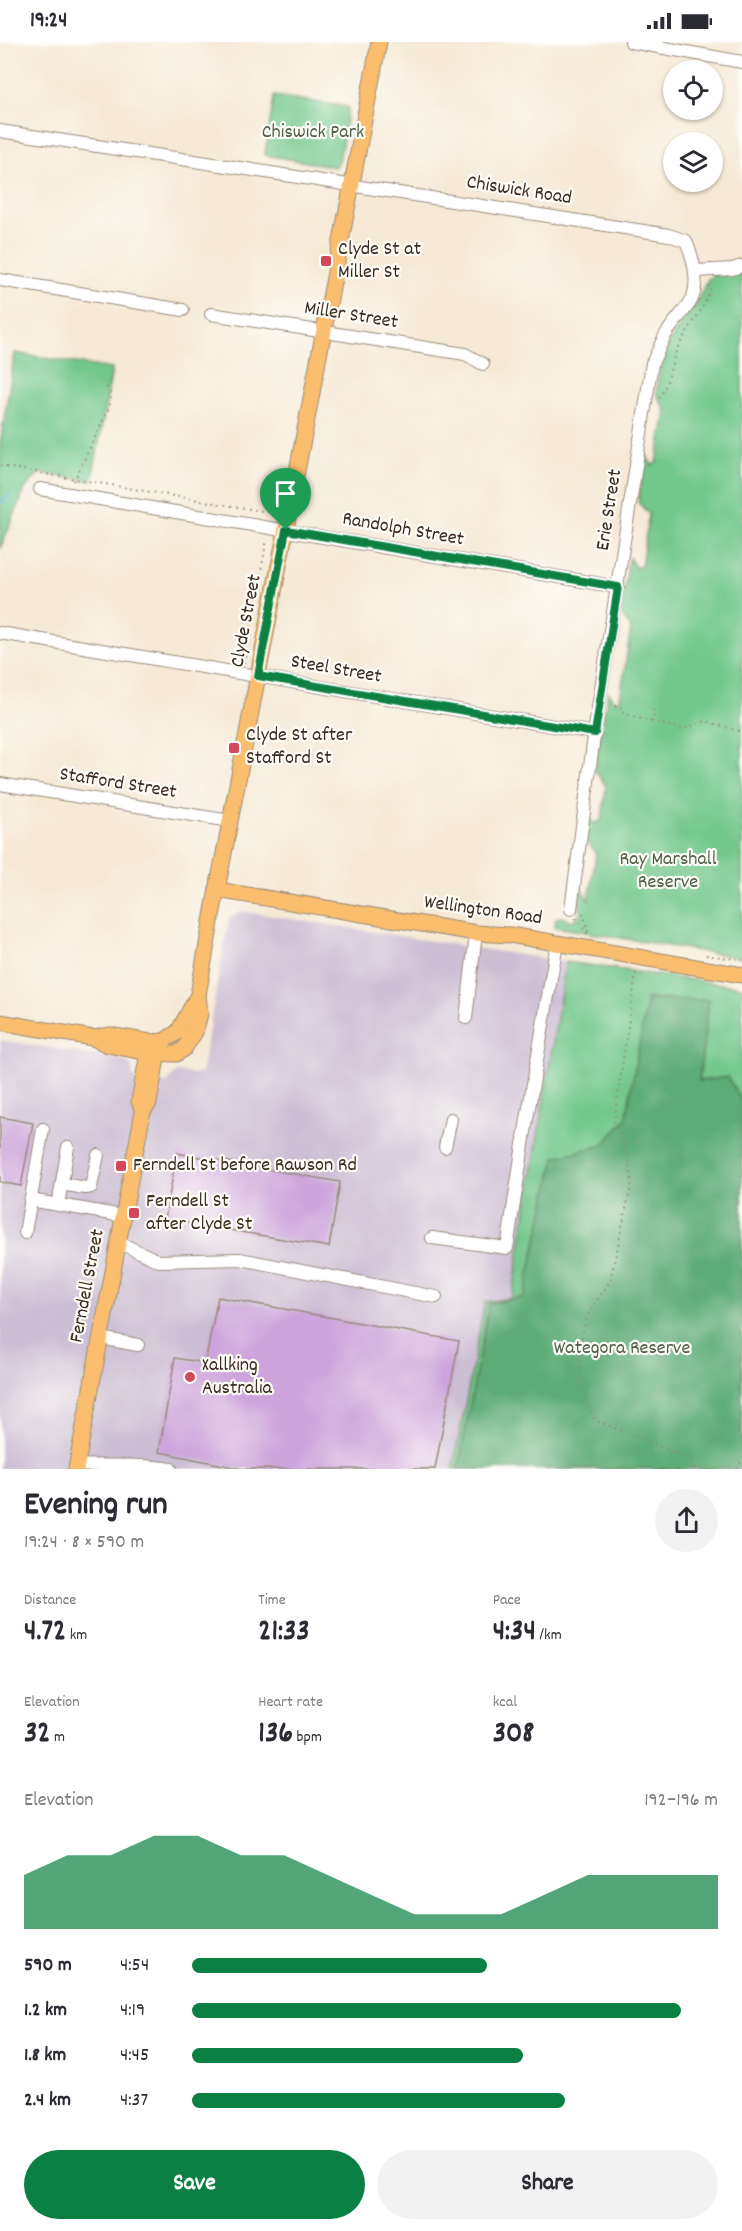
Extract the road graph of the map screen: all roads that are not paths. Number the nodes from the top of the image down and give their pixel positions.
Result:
1 (378, 42) edge
2 (631, 42) edge
3 (742, 62) edge
4 (0, 131) edge
5 (351, 184) junction
6 (742, 266) edge
7 (696, 271) junction
8 (0, 280) edge
9 (183, 310) dead end
10 (211, 314) dead end
11 (323, 331) junction
12 (483, 364) dead end
13 (40, 489) dead end
14 (286, 530) junction
15 (618, 587) junction
16 (0, 633) edge
17 (258, 676) junction
18 (595, 733) junction
19 (0, 784) edge
20 (230, 821) junction
21 (217, 890) junction
22 (577, 909) road end
23 (476, 933) junction
24 (558, 943) junction
25 (742, 975) edge
26 (466, 1018) dead end
27 (0, 1022) edge
28 (154, 1048) junction
29 (451, 1119) dead end
30 (43, 1130) dead end
31 (68, 1147) dead end
32 (445, 1147) dead end
33 (98, 1155) dead end
34 (62, 1184) junction
35 (30, 1200) junction
36 (58, 1205) junction
37 (123, 1216) junction
38 (25, 1233) dead end
39 (432, 1238) dead end
40 (118, 1242) junction
41 (436, 1297) dead end
42 (100, 1338) junction
43 (138, 1345) dead end
44 (76, 1467) edge
45 (103, 1468) edge
46 (171, 1469) edge

1 - 5 main road, Clyde Street
2 - 3 street
4 - 5 street, Chiswick Road
5 - 7 street, Chiswick Road
5 - 11 main road, Clyde Street
6 - 7 street
7 - 15 street, Erie Street
8 - 9 street
10 - 11 street, Miller Street
11 - 12 street, Miller Street
11 - 14 main road, Clyde Street
13 - 14 street, Randolph Street
14 - 15 street, Randolph Street
14 - 17 main road, Clyde Street
15 - 18 street, Erie Street
16 - 17 street, Steel Street
17 - 18 street, Steel Street
17 - 20 main road, Clyde Street
18 - 22 street, Erie Street
19 - 20 street, Stafford Street
20 - 21 main road, Clyde Street
21 - 23 main road, Wellington Road
21 - 28 main road, Clyde Street
23 - 24 main road, Wellington Road
23 - 26 street
24 - 25 main road, Wellington Road
24 - 39 street
27 - 28 main road
28 - 37 main road, Ferndell Street
29 - 32 street
30 - 35 street
31 - 34 street
33 - 34 street
34 - 36 street
35 - 36 street
35 - 38 street
36 - 37 street
37 - 40 main road, Ferndell Street
40 - 41 street
40 - 42 main road, Ferndell Street
42 - 43 street
42 - 44 main road, Ferndell Street
44 - 45 street
45 - 46 street

